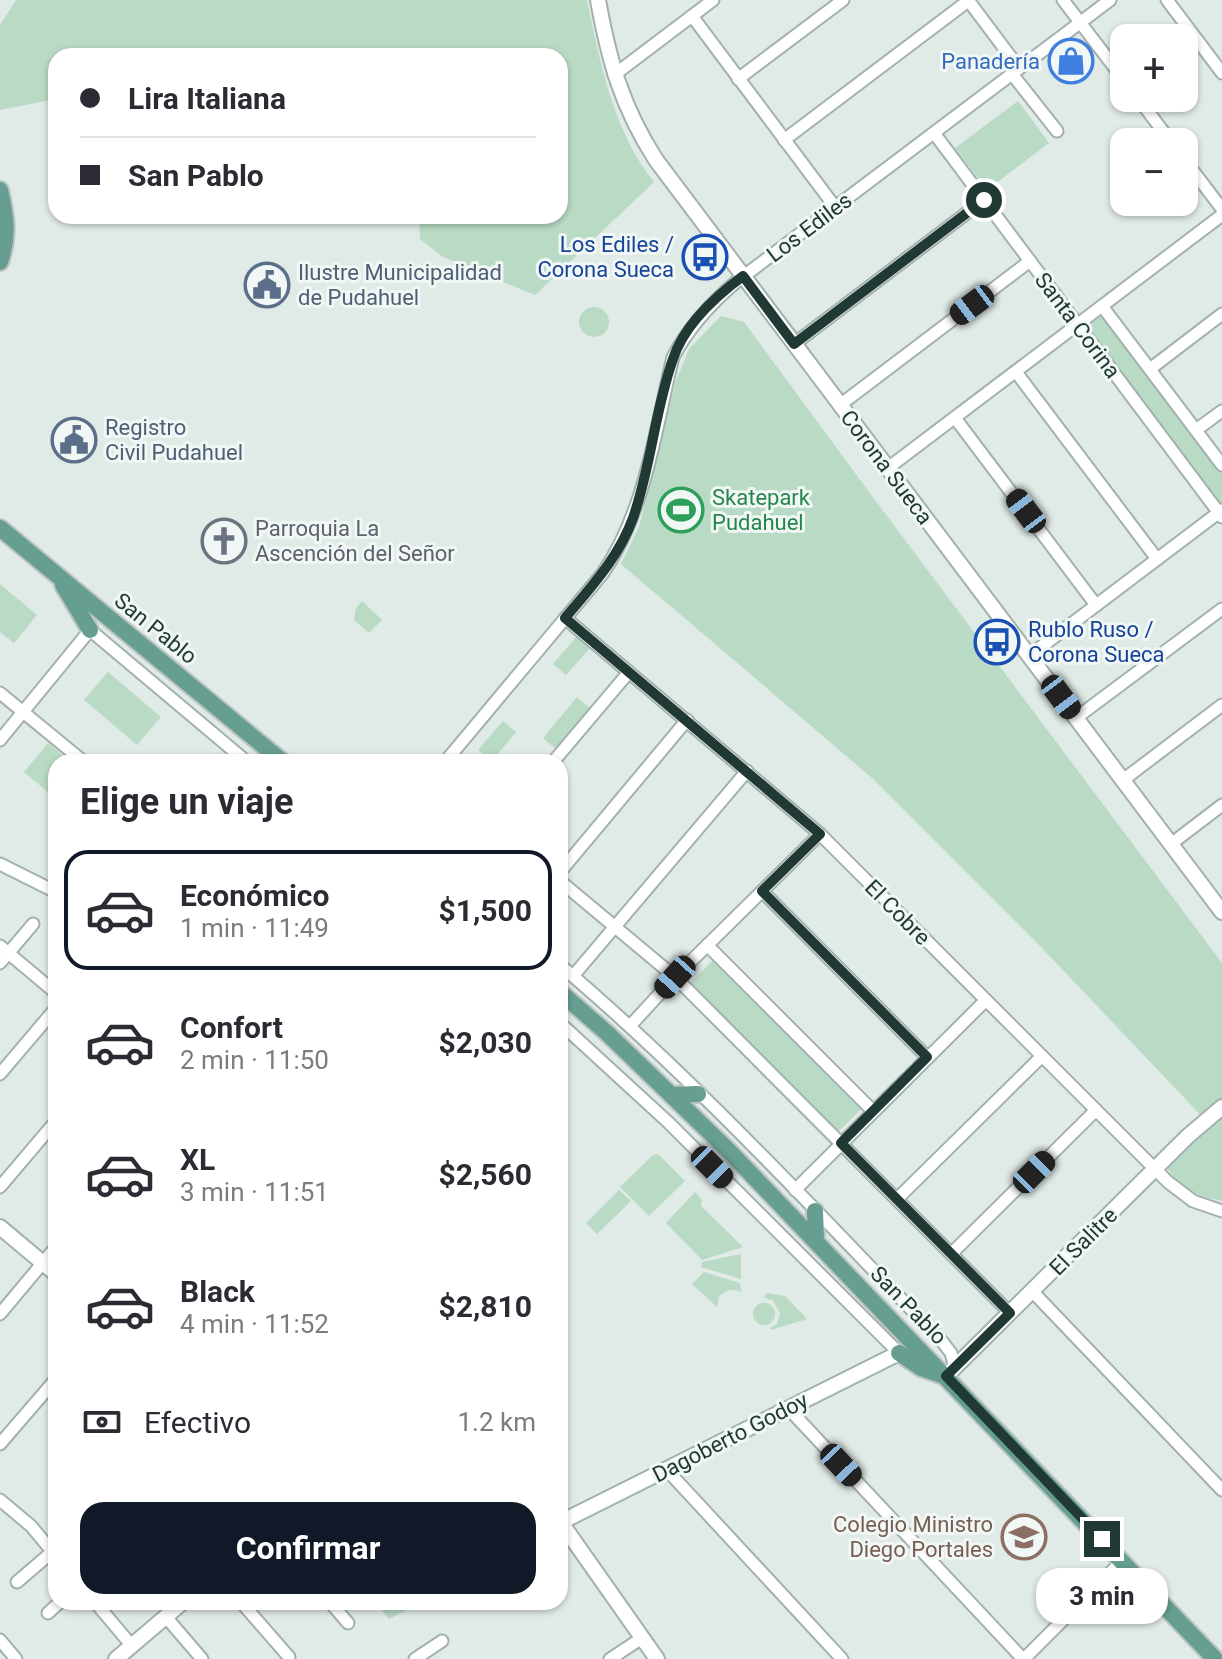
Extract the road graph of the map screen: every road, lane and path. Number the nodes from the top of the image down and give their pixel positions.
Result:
1 (598, 0) edge
2 (713, 0) edge
3 (843, 0) edge
4 (968, 0) edge
5 (1063, 0) edge
6 (1110, 0) edge
7 (1167, 0) edge
8 (692, 16) junction
9 (1080, 22) junction
10 (1110, 62) edge
11 (1015, 71) junction
12 (1222, 73) edge
13 (614, 75) junction
14 (738, 79) junction
15 (1057, 131) dead end
16 (934, 133) junction
17 (784, 140) junction
18 (1198, 179) edge
19 (0, 190) edge
20 (984, 200) junction
21 (835, 207) junction
22 (1222, 212) edge
23 (1030, 261) junction
24 (0, 262) edge
25 (743, 276) junction
26 (1102, 306) junction
27 (1222, 314) edge
28 (1078, 324) junction
29 (794, 344) junction
30 (1150, 369) junction
31 (1016, 372) junction
32 (840, 405) junction
33 (1222, 411) edge
34 (955, 418) junction
35 (1196, 430) junction
36 (1222, 465) edge
37 (888, 468) junction
38 (1221, 513) edge
39 (0, 528) edge
40 (1157, 559) junction
41 (59, 576) junction
42 (1096, 605) junction
43 (1222, 609) edge
44 (565, 618) junction
45 (90, 630) junction
46 (1029, 656) junction
47 (629, 672) junction
48 (0, 693) edge
49 (1222, 705) edge
50 (23, 712) junction
51 (1076, 718) junction
52 (687, 720) junction
53 (0, 740) edge
54 (74, 754) edge
55 (237, 754) edge
56 (273, 754) edge
57 (452, 754) edge
58 (560, 754) edge
59 (747, 771) junction
60 (1123, 780) junction
61 (1222, 805) edge
62 (820, 834) junction
63 (1171, 844) junction
64 (568, 862) edge
65 (0, 864) edge
66 (48, 888) edge
67 (568, 888) edge
68 (762, 891) junction
69 (1222, 912) edge
70 (33, 924) dead end
71 (615, 927) junction
72 (707, 945) junction
73 (4, 949) edge
74 (0, 963) edge
75 (568, 972) edge
76 (573, 976) junction
77 (675, 977) junction
78 (48, 986) edge
79 (568, 999) edge
80 (986, 1000) junction
81 (48, 1017) edge
82 (630, 1026) junction
83 (568, 1030) edge
84 (1042, 1056) junction
85 (927, 1057) junction
86 (0, 1074) edge
87 (698, 1094) junction
88 (672, 1095) junction
89 (1222, 1107) edge
90 (1096, 1110) junction
91 (873, 1111) junction
92 (48, 1130) edge
93 (841, 1143) junction
94 (1155, 1169) junction
95 (0, 1187) edge
96 (795, 1190) junction
97 (897, 1199) junction
98 (815, 1211) junction
99 (1222, 1211) edge
100 (0, 1227) edge
101 (816, 1240) junction
102 (951, 1254) junction
103 (48, 1257) edge
104 (43, 1263) junction
105 (48, 1267) edge
106 (1032, 1291) junction
107 (1010, 1313) junction
108 (0, 1314) edge
109 (899, 1353) junction
110 (951, 1372) junction
111 (48, 1388) edge
112 (788, 1408) junction
113 (0, 1444) edge
114 (666, 1469) junction
115 (1222, 1490) edge
116 (0, 1500) edge
117 (568, 1517) edge
118 (568, 1532) edge
119 (48, 1547) edge
120 (48, 1559) edge
121 (1122, 1561) junction
122 (17, 1582) dead end
123 (51, 1610) edge
124 (102, 1610) edge
125 (174, 1610) edge
126 (248, 1610) edge
127 (337, 1610) edge
128 (48, 1613) dead end
129 (166, 1617) junction
130 (348, 1623) dead end
131 (642, 1638) junction
132 (0, 1640) edge
133 (442, 1641) dead end
134 (132, 1646) junction
135 (289, 1657) dead end
136 (16, 1659) edge
137 (116, 1659) edge
138 (202, 1659) edge
139 (415, 1659) edge
140 (610, 1659) edge
141 (657, 1659) edge
142 (842, 1659) edge
143 (1024, 1659) edge
144 (1215, 1659) edge

1 - 13 street, Corona Sueca
2 - 8 street
3 - 14 street
4 - 11 street
4 - 17 street
5 - 9 street
6 - 9 street, Los Ediles
7 - 12 street
8 - 13 street
8 - 14 street
9 - 10 street
9 - 11 street, Los Ediles
11 - 15 street
11 - 16 street, Los Ediles
13 - 25 street, Corona Sueca
14 - 17 street
16 - 20 street, Santa Corina
16 - 21 street, Los Ediles
17 - 21 street
18 - 22 street
19 - 24 main road
20 - 23 street, Santa Corina
20 - 29 street
21 - 25 street, Los Ediles
22 - 26 street
23 - 28 street, Santa Corina
23 - 32 street
25 - 29 street, Corona Sueca
25 - 44 street, Los Ediles
26 - 28 street
26 - 30 street, Santa Corina
27 - 30 street
28 - 31 street
28 - 38 street, Santa Corina
29 - 32 street, Corona Sueca
30 - 35 street, Santa Corina
31 - 34 street
31 - 40 street
32 - 37 street, Corona Sueca
33 - 35 street
34 - 37 street
34 - 42 street
35 - 36 street, Santa Corina
37 - 46 street, Corona Sueca
38 - 40 street
39 - 41 main road, San Pablo
40 - 42 street
41 - 45 main road
41 - 56 main road, San Pablo
42 - 46 street
43 - 51 street
44 - 47 street, El Cobre
44 - 57 street, Los Ediles
45 - 50 street
45 - 55 street, San Pablo
46 - 51 street, Corona Sueca
47 - 52 street, El Cobre
47 - 58 street
48 - 50 street
49 - 60 street
50 - 53 street
50 - 54 street
51 - 60 street, Corona Sueca
52 - 59 street, El Cobre
52 - 64 street
59 - 62 street, El Cobre
59 - 71 street
60 - 63 street, Corona Sueca
61 - 63 street
62 - 68 street
62 - 80 street, El Cobre
63 - 69 street, Corona Sueca
65 - 66 street
67 - 71 street
68 - 72 street
68 - 85 street
70 - 73 street
71 - 76 street
71 - 77 street
72 - 77 street
72 - 91 street
73 - 74 street
73 - 78 street
75 - 76 street, San Pablo
76 - 82 street, San Pablo
77 - 82 street
77 - 93 street
79 - 88 main road, San Pablo
80 - 84 street, El Cobre
80 - 85 street
81 - 86 street
82 - 87 street, San Pablo
83 - 109 street, San Pablo
84 - 90 street, El Cobre
84 - 97 street
85 - 91 street
87 - 88 main road
87 - 96 street, San Pablo
88 - 101 main road, San Pablo
89 - 94 street, El Salitre
90 - 94 street, El Cobre
90 - 102 street
91 - 93 street
92 - 95 street
93 - 96 street
93 - 97 street
94 - 99 street, El Cobre
94 - 106 street, El Salitre
96 - 98 street, San Pablo
97 - 102 street
98 - 101 main road
98 - 110 street, San Pablo
100 - 104 street
101 - 110 main road, San Pablo
102 - 107 street
103 - 104 street
104 - 105 street
104 - 108 street
106 - 107 street, El Salitre
106 - 115 street
107 - 110 street, El Salitre
109 - 110 main road
109 - 112 street, Dagoberto Godoy
110 - 121 main road, San Pablo
111 - 113 street
112 - 114 street, Dagoberto Godoy
112 - 143 street
114 - 117 street, Dagoberto Godoy
114 - 142 street
116 - 119 street
118 - 131 street
120 - 122 street
121 - 143 street
121 - 144 main road, San Pablo
123 - 128 street
124 - 134 street
125 - 129 street
126 - 135 street
127 - 130 street
129 - 134 street
129 - 138 street
131 - 140 street
131 - 141 street
132 - 136 street
133 - 139 street
134 - 137 street

